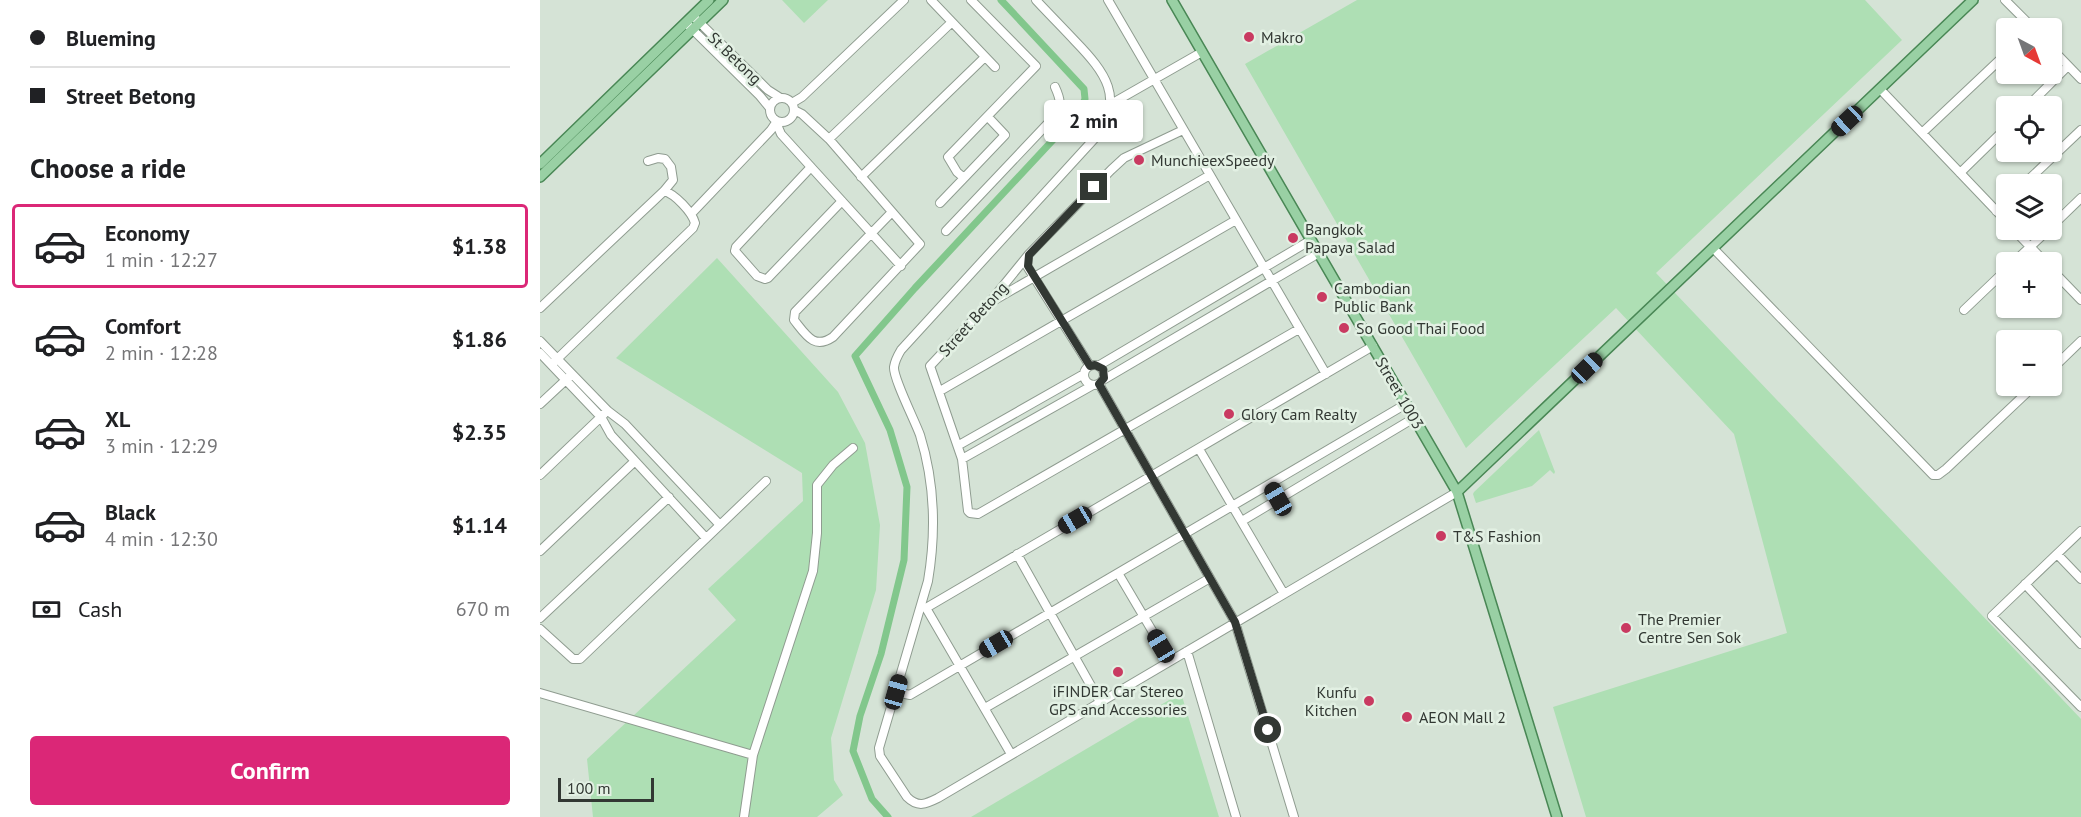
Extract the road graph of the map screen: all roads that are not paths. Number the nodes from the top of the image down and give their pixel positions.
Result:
1 (709, 0) edge
2 (723, 0) edge
3 (904, 0) edge
4 (931, 0) edge
5 (971, 0) edge
6 (1036, 0) edge
7 (1108, 0) edge
8 (1172, 0) edge
9 (1973, 0) edge
10 (2005, 0) edge
11 (2023, 18) edge
12 (952, 22) junction
13 (693, 23) junction
14 (1202, 52) junction
15 (985, 57) junction
16 (2062, 59) edge
17 (1996, 63) edge
18 (2068, 66) junction
19 (995, 67) dead end
20 (2081, 79) edge
21 (1155, 80) junction
22 (1055, 87) dead end
23 (1880, 89) junction
24 (2038, 96) edge
25 (779, 97) junction
26 (1111, 104) junction
27 (769, 107) junction
28 (793, 107) junction
29 (988, 117) junction
30 (778, 121) junction
31 (1183, 130) junction
32 (2081, 130) edge
33 (1922, 134) junction
34 (1996, 138) edge
35 (829, 139) junction
36 (648, 161) dead end
37 (540, 164) edge
38 (811, 167) junction
39 (1960, 173) junction
40 (2035, 174) edge
41 (1210, 175) junction
42 (540, 177) edge
43 (861, 177) junction
44 (964, 178) junction
45 (664, 191) junction
46 (2081, 198) edge
47 (842, 201) junction
48 (940, 204) dead end
49 (1996, 211) edge
50 (892, 212) junction
51 (691, 214) junction
52 (2062, 216) edge
53 (1236, 220) junction
54 (946, 231) dead end
55 (871, 234) junction
56 (1311, 240) junction
57 (2023, 240) edge
58 (2037, 240) edge
59 (2030, 247) junction
60 (1713, 248) junction
61 (2025, 252) edge
62 (2035, 252) edge
63 (1319, 253) junction
64 (1029, 255) junction
65 (901, 266) junction
66 (1264, 268) junction
67 (1036, 277) junction
68 (1996, 279) edge
69 (2062, 280) edge
70 (1271, 281) junction
71 (2081, 300) edge
72 (990, 303) junction
73 (540, 308) edge
74 (1964, 310) dead end
75 (1063, 322) junction
76 (1299, 329) junction
77 (540, 341) edge
78 (2081, 341) edge
79 (1373, 346) junction
80 (540, 353) edge
81 (2062, 359) edge
82 (554, 362) junction
83 (1094, 366) junction
84 (1084, 374) junction
85 (1326, 374) junction
86 (569, 377) junction
87 (1098, 383) junction
88 (940, 391) junction
89 (2023, 396) edge
90 (540, 404) edge
91 (1406, 404) junction
92 (604, 414) junction
93 (1414, 418) junction
94 (1125, 428) junction
95 (958, 445) junction
96 (853, 448) dead end
97 (1199, 449) junction
98 (962, 459) junction
99 (635, 461) junction
100 (540, 475) edge
101 (1152, 476) junction
102 (766, 481) dead end
103 (1269, 485) junction
104 (1457, 492) junction
105 (669, 497) junction
106 (1278, 499) junction
107 (1233, 505) junction
108 (1242, 520) junction
109 (719, 525) junction
110 (2081, 531) edge
111 (1185, 534) junction
112 (706, 538) junction
113 (540, 551) edge
114 (1017, 554) junction
115 (2057, 554) junction
116 (1118, 573) junction
117 (1210, 578) junction
118 (2081, 579) edge
119 (2025, 584) junction
120 (1284, 594) junction
121 (923, 607) junction
122 (1050, 613) junction
123 (1143, 616) junction
124 (540, 618) edge
125 (1235, 622) junction
126 (540, 629) edge
127 (2081, 644) edge
128 (1187, 651) junction
129 (1074, 656) junction
130 (1170, 661) junction
131 (960, 665) junction
132 (896, 692) junction
133 (540, 693) edge
134 (1100, 702) junction
135 (2081, 707) edge
136 (985, 708) junction
137 (1011, 754) junction
138 (753, 755) junction
139 (744, 817) edge
140 (1236, 817) edge
141 (1294, 817) edge
142 (1557, 817) edge

1 - 13 main road
2 - 13 main road
3 - 28 street
4 - 12 street
5 - 29 street
6 - 26 street
7 - 21 street
8 - 14 main road, Street 1003
9 - 23 main road
10 - 11 street
12 - 15 street
12 - 35 street
13 - 25 street, St Betong
13 - 27 street, St Betong
13 - 37 main road
13 - 42 main road
14 - 21 street
14 - 56 main road, Street 1003
15 - 19 street
15 - 43 street
16 - 18 street
17 - 33 street
18 - 20 street
18 - 24 street
21 - 26 street
21 - 31 street
22 - 54 street
23 - 33 street
23 - 60 main road
25 - 27 street
25 - 28 street
26 - 121 street
27 - 30 street
28 - 30 street
28 - 35 street
29 - 44 street
29 - 44 street
30 - 38 street
30 - 51 street
31 - 41 street
31 - 64 street, Street Betong
32 - 40 street
33 - 39 street
34 - 39 street
35 - 43 street
36 - 45 street
38 - 47 street
38 - 47 street
39 - 49 street
41 - 53 street
41 - 67 street
43 - 50 street
44 - 48 street
45 - 51 street
45 - 73 street
46 - 52 street
47 - 55 street
50 - 55 street
50 - 65 street
51 - 82 street
53 - 66 street
53 - 75 street
55 - 65 street
55 - 65 street
56 - 63 main road, Street 1003
56 - 66 street
57 - 59 street
58 - 59 street
59 - 61 street
59 - 62 street
60 - 89 street
60 - 104 main road
63 - 70 street
63 - 79 main road, Street 1003
64 - 67 street
64 - 72 street, Street Betong
66 - 70 street
66 - 83 street
67 - 72 street
67 - 75 street
68 - 74 street
69 - 71 street
70 - 76 street
70 - 87 street
72 - 88 street, Street Betong
75 - 83 street
75 - 88 street
76 - 85 street
76 - 94 street
77 - 82 street
78 - 81 street
79 - 85 street
79 - 91 main road, Street 1003
80 - 82 street
82 - 86 street
83 - 84 street
83 - 87 street
84 - 87 street
84 - 95 street
85 - 97 street
86 - 90 street
86 - 92 street
87 - 94 street
87 - 98 street
88 - 95 street
91 - 93 main road, Street 1003
91 - 103 street
92 - 99 street
92 - 100 street
92 - 109 street
93 - 104 main road, Street 1003
93 - 106 street
94 - 98 street
94 - 101 street
95 - 98 street
96 - 138 street
97 - 101 street
97 - 107 street
99 - 105 street
99 - 113 street
101 - 111 street
101 - 114 street
102 - 109 street
103 - 106 street
103 - 107 street
104 - 120 street
104 - 142 main road, Street 1003
105 - 112 street
105 - 124 street
106 - 108 street
107 - 108 street
107 - 111 street
108 - 120 street
109 - 112 street
110 - 115 street
111 - 116 street
111 - 117 street
112 - 126 street
114 - 121 street
114 - 122 street
115 - 118 street
115 - 119 street
116 - 122 street
116 - 123 street
117 - 123 street
117 - 125 street
119 - 127 street
119 - 135 street
120 - 125 street
121 - 131 street
121 - 132 street
122 - 129 street
122 - 131 street
123 - 129 street
123 - 130 street
125 - 128 street
125 - 141 street
128 - 130 street
128 - 140 street
129 - 134 street
129 - 136 street
130 - 134 street
131 - 132 street
131 - 136 street
132 - 137 street
133 - 138 street
134 - 137 street
136 - 137 street
138 - 139 street

